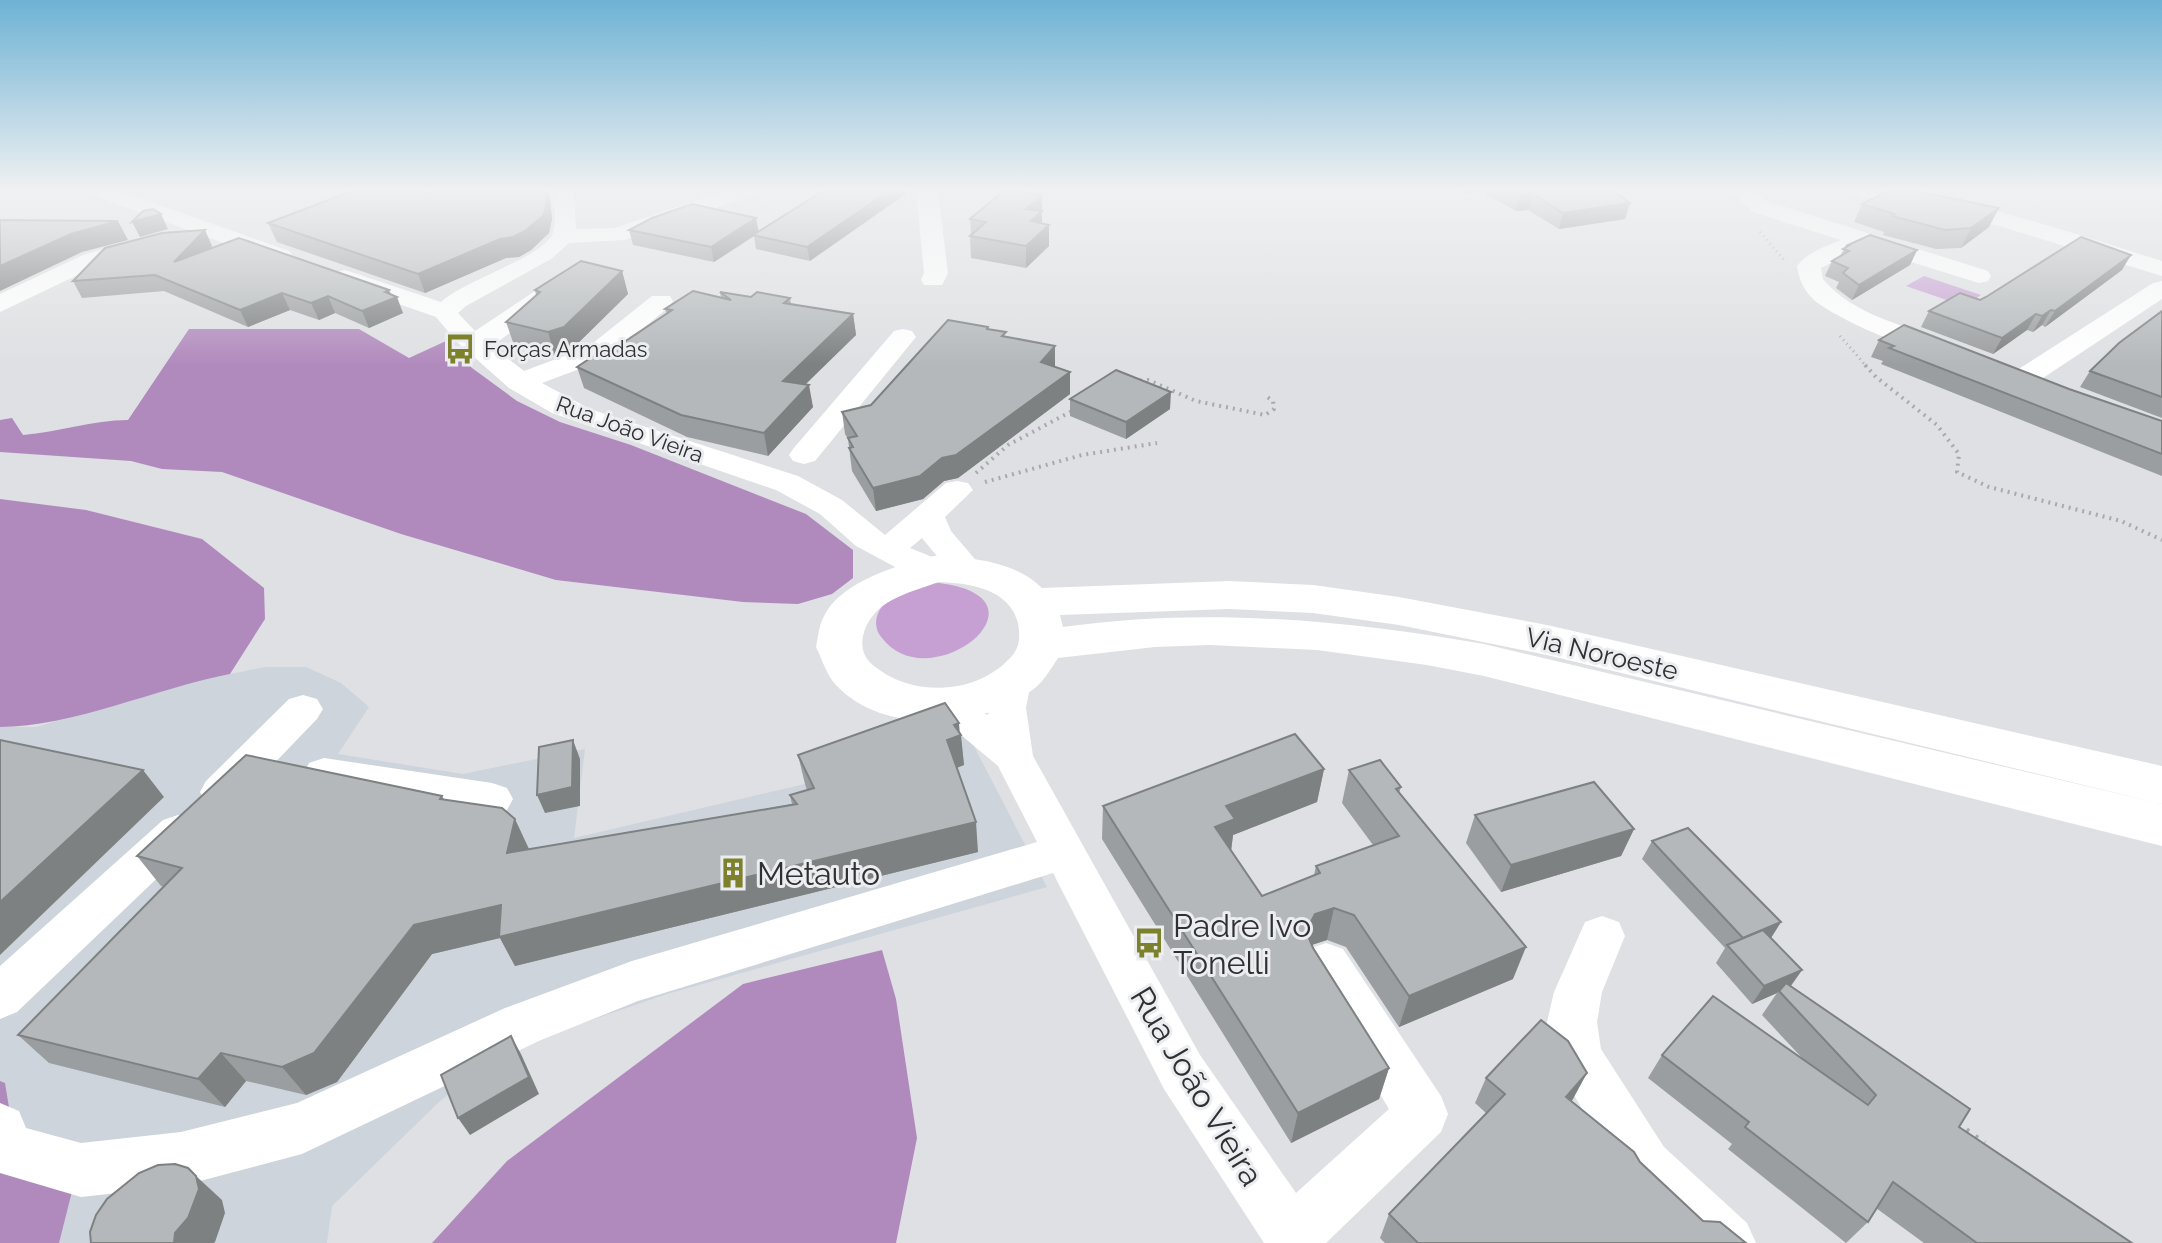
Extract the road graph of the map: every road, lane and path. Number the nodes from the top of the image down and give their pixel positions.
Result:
1 (131, 249) edge
2 (263, 249) edge
3 (548, 249) edge
4 (933, 249) edge
5 (1773, 249) edge
6 (1838, 249) edge
7 (1893, 249) edge
8 (2098, 249) edge
9 (2162, 269) edge
10 (1807, 271) junction
11 (1979, 276) dead end
12 (933, 280) dead end
13 (563, 283) edge
14 (2162, 288) edge
15 (661, 301) dead end
16 (0, 304) edge
17 (445, 312) junction
18 (1832, 329) dead end
19 (903, 337) dead end
20 (477, 345) junction
21 (1967, 357) edge
22 (1996, 367) edge
23 (2024, 378) junction
24 (519, 382) junction
25 (1129, 382) edge
26 (2052, 389) edge
27 (1266, 396) dead end
28 (1082, 406) edge
29 (1157, 443) dead end
30 (804, 455) junction
31 (747, 470) junction
32 (957, 490) junction
33 (831, 507) junction
34 (929, 518) junction
35 (2162, 540) edge
36 (878, 544) junction
37 (951, 570) junction
38 (869, 592) junction
39 (1037, 623) junction
40 (1012, 682) junction
41 (935, 706) junction
42 (303, 709) dead end
43 (1013, 756) junction
44 (251, 764) junction
45 (2162, 785) edge
46 (492, 799) dead end
47 (2162, 825) edge
48 (1063, 852) junction
49 (1602, 936) dead end
50 (1326, 964) edge
51 (0, 997) edge
52 (1953, 1121) edge
53 (0, 1129) edge
54 (1995, 1153) edge
55 (1294, 1239) edge
56 (1727, 1243) edge

1 - 16 street
2 - 17 street
3 - 17 street
4 - 12 street
5 - 10 path
6 - 10 street
7 - 11 street
8 - 9 street
10 - 21 street
13 - 20 street
14 - 23 street
15 - 24 street
17 - 20 street, Rua João Vieira
18 - 35 path
19 - 30 street
20 - 24 street, Rua João Vieira
22 - 23 street
23 - 26 street
24 - 31 street, Rua João Vieira
25 - 27 path
28 - 32 path
29 - 32 path
30 - 31 street
30 - 33 street
31 - 33 street, Rua João Vieira
32 - 34 street
33 - 36 street, Rua João Vieira
34 - 36 street
34 - 37 street
36 - 37 street, Rua João Vieira
36 - 38 street
37 - 38 main road
37 - 39 main road
38 - 41 main road
39 - 40 main road
39 - 45 main road, Via Noroeste
39 - 47 main road, Via Noroeste
40 - 41 main road
40 - 43 street, Rua João Vieira
41 - 43 street, Rua João Vieira
42 - 44 street
43 - 48 street, Rua João Vieira
44 - 46 street
44 - 51 street
48 - 53 street
48 - 55 street, Rua João Vieira
49 - 56 street
50 - 55 street
52 - 54 path

